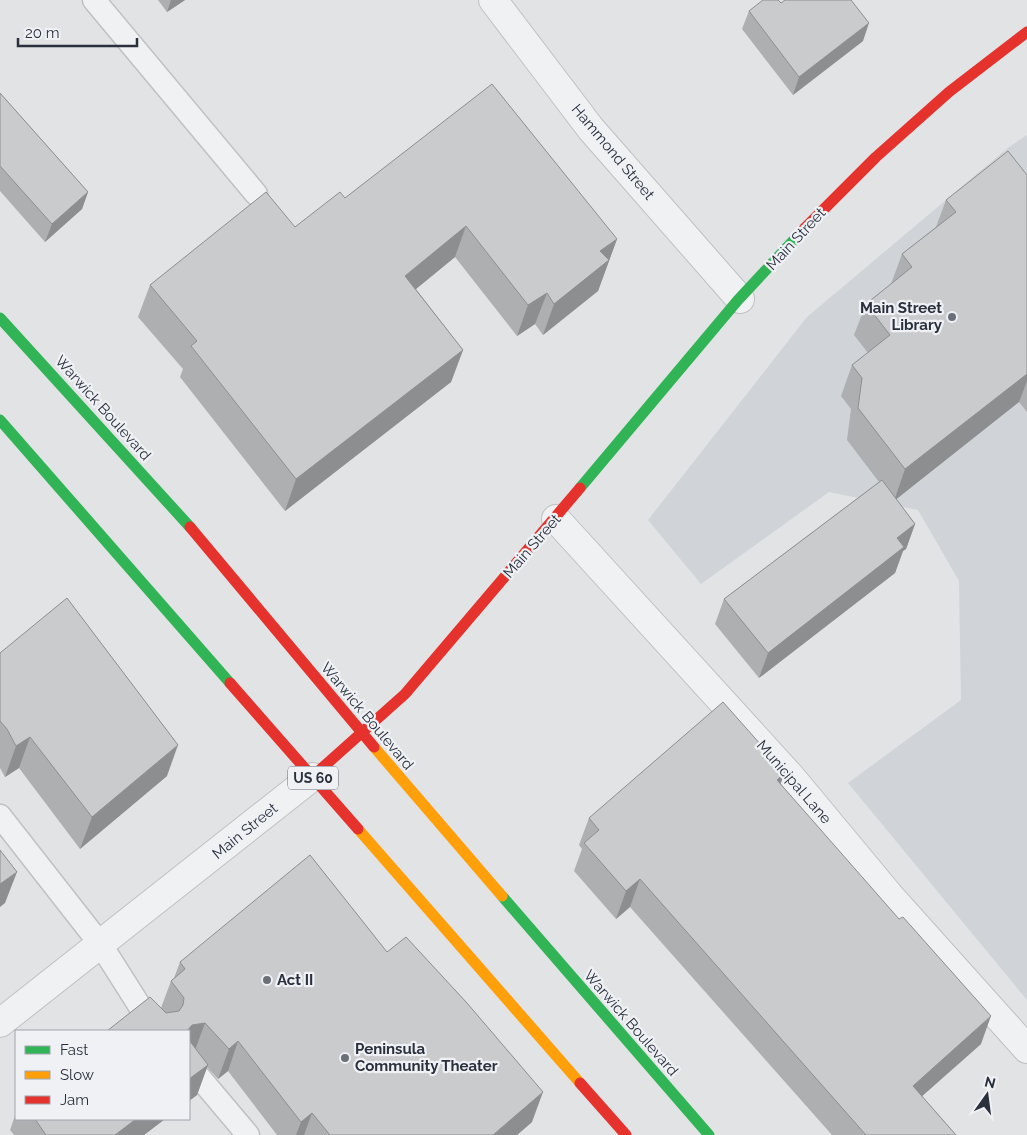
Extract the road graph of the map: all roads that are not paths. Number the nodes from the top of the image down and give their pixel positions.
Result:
1 (94, 0) edge
2 (493, 0) edge
3 (1027, 32) edge
4 (256, 194) dead end
5 (740, 299) junction
6 (0, 318) edge
7 (0, 420) edge
8 (556, 519) junction
9 (362, 733) junction
10 (312, 778) junction
11 (0, 816) edge
12 (101, 945) junction
13 (0, 1023) edge
14 (159, 1030) edge
15 (1027, 1049) edge
16 (190, 1066) edge
17 (248, 1135) edge
18 (626, 1135) edge
19 (709, 1135) edge

1 - 4 lane
2 - 5 street, Hammond Street
3 - 5 main road, Main Street
5 - 8 main road, Main Street
6 - 9 main road, Warwick Boulevard
7 - 10 main road, US 60
8 - 9 main road, Main Street
8 - 15 street, Municipal Lane
9 - 10 main road, Main Street
9 - 19 main road, Warwick Boulevard
10 - 12 street, Main Street
10 - 18 main road, US 60
11 - 12 lane
12 - 13 street, Main Street
12 - 14 lane
16 - 17 lane

